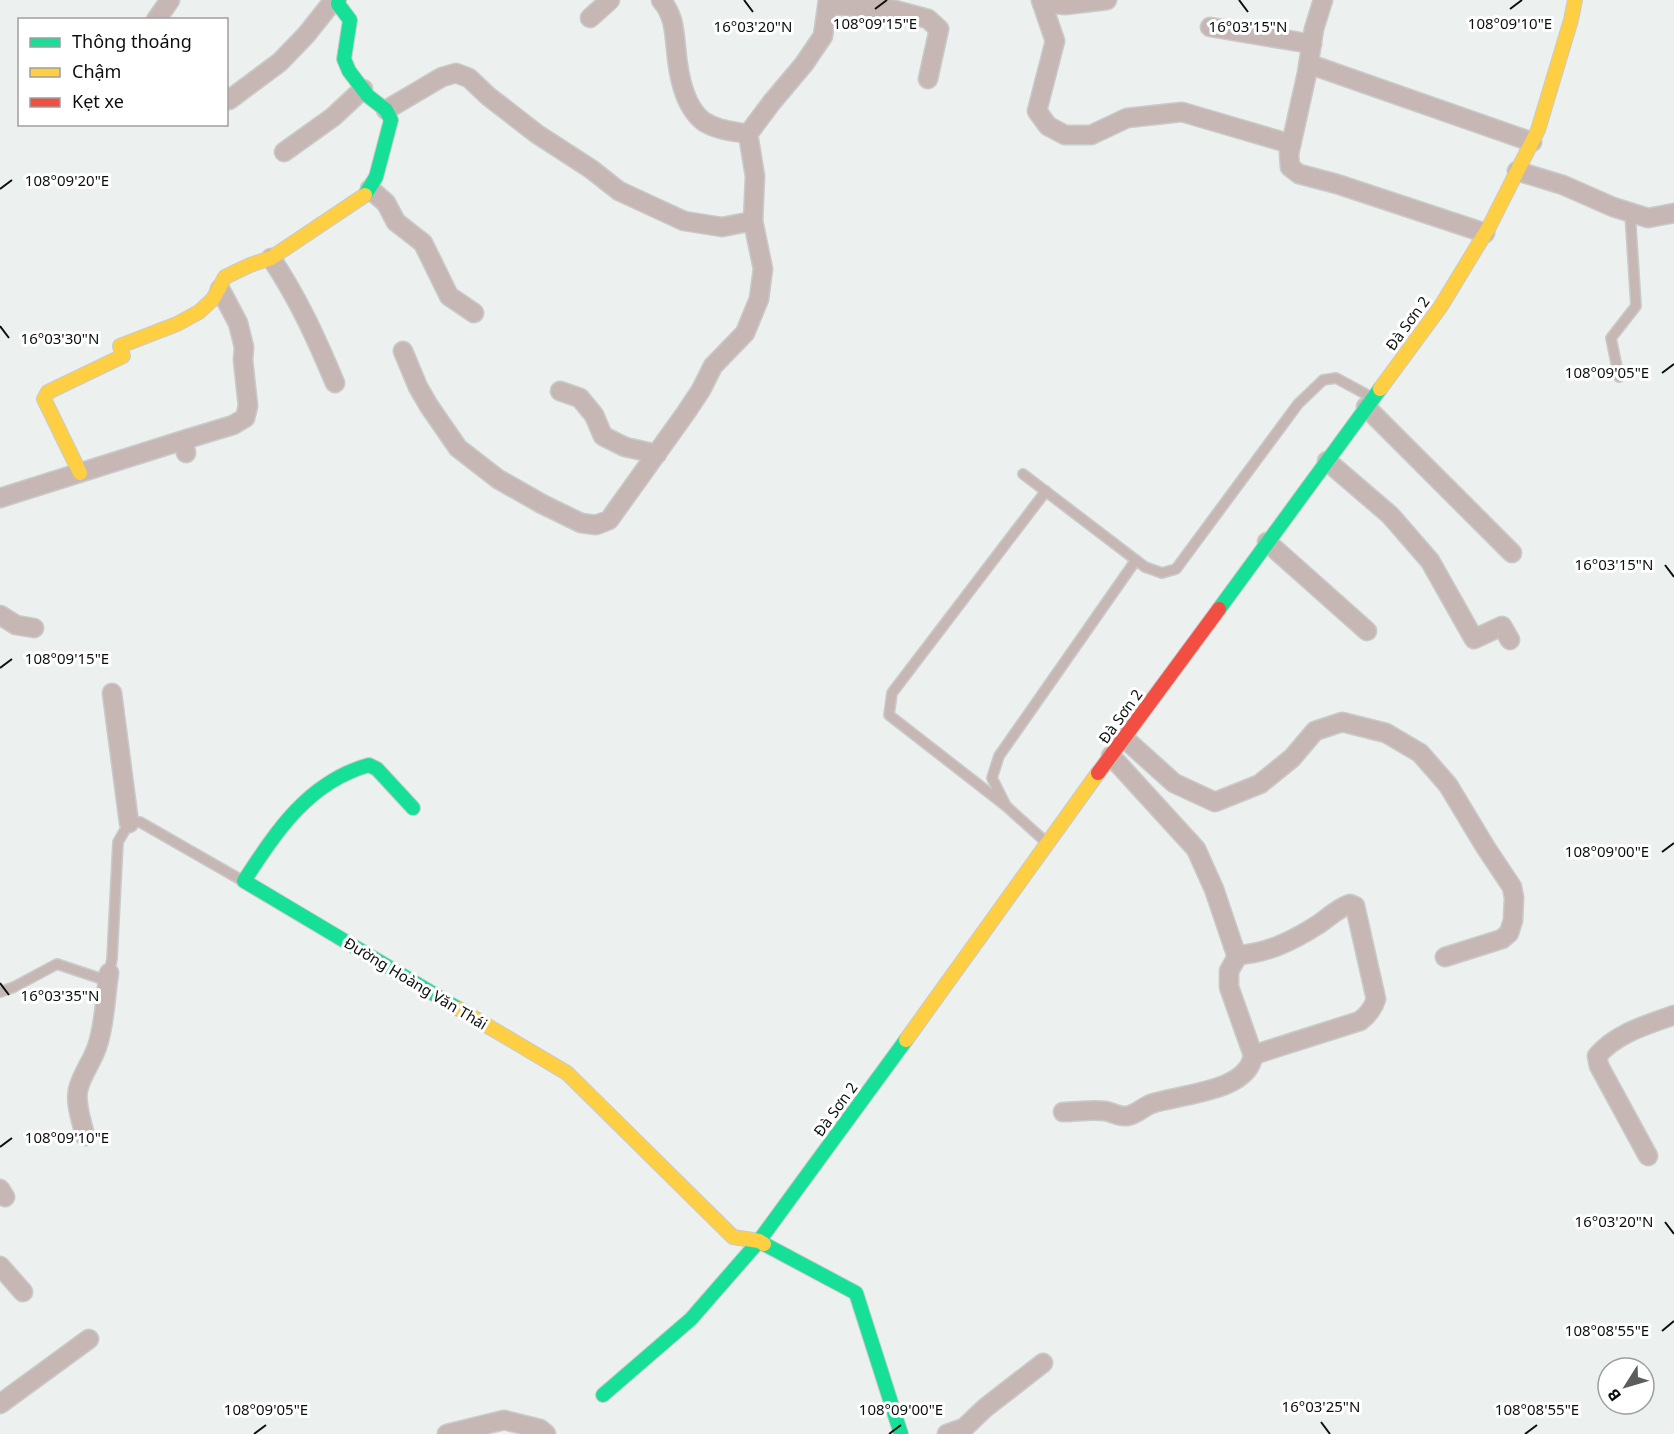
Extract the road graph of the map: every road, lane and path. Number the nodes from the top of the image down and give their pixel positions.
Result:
1 (170, 0) edge
2 (610, 0) edge
3 (661, 0) edge
4 (1107, 0) edge
5 (1323, 0) edge
6 (1575, 0) edge
7 (336, 1) edge
8 (1042, 1) edge
9 (828, 2) edge
10 (157, 18) edge
11 (590, 18) dead end
12 (1210, 27) dead end
13 (1312, 44) junction
14 (1309, 64) junction
15 (928, 79) dead end
16 (363, 89) junction
17 (229, 100) dead end
18 (386, 110) junction
19 (748, 134) junction
20 (1532, 142) junction
21 (1291, 144) junction
22 (284, 152) dead end
23 (1517, 171) junction
24 (370, 189) junction
25 (1630, 213) junction
26 (1674, 213) edge
27 (753, 221) junction
28 (1485, 233) junction
29 (272, 258) junction
30 (220, 289) junction
31 (474, 313) dead end
32 (403, 351) dead end
33 (1619, 377) dead end
34 (335, 383) dead end
35 (560, 391) dead end
36 (1369, 403) junction
37 (657, 454) junction
38 (1327, 461) junction
39 (80, 473) junction
40 (1023, 474) dead end
41 (1046, 491) junction
42 (0, 498) edge
43 (1268, 542) junction
44 (1512, 553) dead end
45 (1136, 560) junction
46 (0, 615) edge
47 (34, 628) dead end
48 (1367, 631) dead end
49 (1510, 640) dead end
50 (112, 693) dead end
51 (1124, 738) junction
52 (1111, 756) junction
53 (1006, 806) junction
54 (413, 808) dead end
55 (129, 823) junction
56 (1047, 843) junction
57 (244, 881) junction
58 (1236, 955) junction
59 (1445, 957) dead end
60 (109, 973) junction
61 (0, 992) edge
62 (1674, 1015) edge
63 (1253, 1055) junction
64 (1063, 1112) dead end
65 (85, 1136) dead end
66 (1648, 1156) dead end
67 (759, 1241) junction
68 (0, 1266) edge
69 (23, 1292) dead end
70 (89, 1339) dead end
71 (1043, 1363) dead end
72 (603, 1395) dead end
73 (0, 1404) edge
74 (447, 1434) edge
75 (546, 1434) edge
76 (901, 1434) edge
77 (948, 1434) edge

1 - 10 street
2 - 11 street
3 - 19 street
4 - 8 street
5 - 13 street
6 - 20 street, Đà Sơn 2
7 - 16 street
7 - 17 street
8 - 21 street
9 - 15 street
9 - 19 street
12 - 13 street
13 - 14 street
14 - 20 street
14 - 21 street
16 - 18 street
16 - 22 street
18 - 24 street
18 - 27 street
19 - 27 street
20 - 23 street, Đà Sơn 2
21 - 28 street
23 - 25 street
23 - 28 street, Đà Sơn 2
24 - 29 street
24 - 31 street
25 - 26 street
25 - 33 lane
27 - 37 street
28 - 36 street, Đà Sơn 2
29 - 30 street
29 - 34 street
30 - 39 street
30 - 39 street
32 - 37 street
35 - 37 street
36 - 38 street, Đà Sơn 2
36 - 44 street
36 - 45 lane
38 - 43 street, Đà Sơn 2
38 - 49 street
39 - 42 street
40 - 41 lane
41 - 45 lane
41 - 53 lane
43 - 48 street
43 - 51 street, Đà Sơn 2
45 - 53 lane
46 - 47 street
50 - 55 street
51 - 52 street, Đà Sơn 2
51 - 59 street
52 - 56 street, Đà Sơn 2
52 - 58 street
53 - 56 lane
54 - 57 street
55 - 57 lane
55 - 60 lane
56 - 67 street, Đà Sơn 2
57 - 67 street, Đường Hoàng Văn Thái
58 - 63 street
58 - 63 street
60 - 61 lane
60 - 65 street
62 - 66 street
63 - 64 street
67 - 72 street, Đà Sơn 2
67 - 76 street, Đường Hoàng Văn Thái
68 - 69 street
70 - 73 street
71 - 77 street
74 - 75 street

